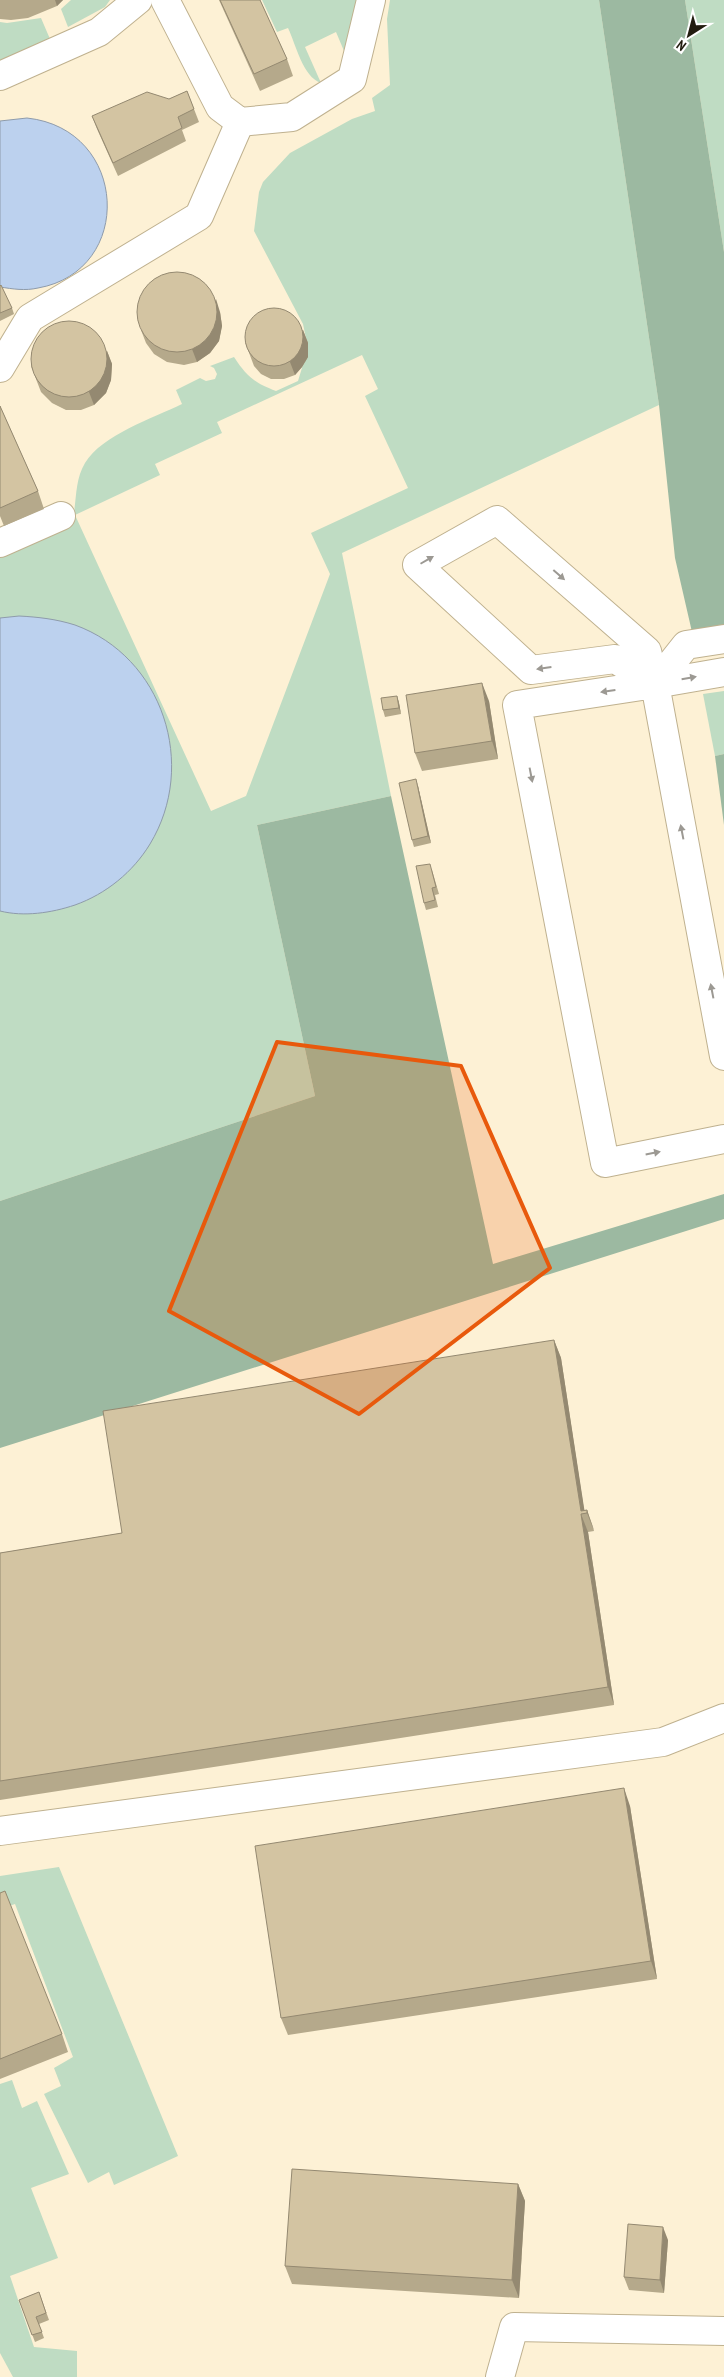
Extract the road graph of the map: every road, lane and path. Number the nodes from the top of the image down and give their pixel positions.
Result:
1 (138, 0) edge
2 (165, 0) edge
3 (371, 0) edge
4 (0, 76) edge
5 (240, 122) junction
6 (0, 368) edge
7 (60, 516) dead end
8 (0, 543) edge
9 (724, 639) edge
10 (724, 672) edge
11 (655, 684) junction
12 (724, 1056) edge
13 (724, 1139) edge
14 (724, 1718) edge
15 (0, 1831) edge
16 (724, 2331) edge
17 (500, 2377) edge

1 - 4 lane
2 - 5 lane
3 - 5 lane
5 - 6 lane
7 - 8 lane
9 - 11 lane
11 -> 10 lane
11 -> 11 lane
12 -> 11 lane
11 -> 13 lane
14 - 15 lane
16 - 17 lane

